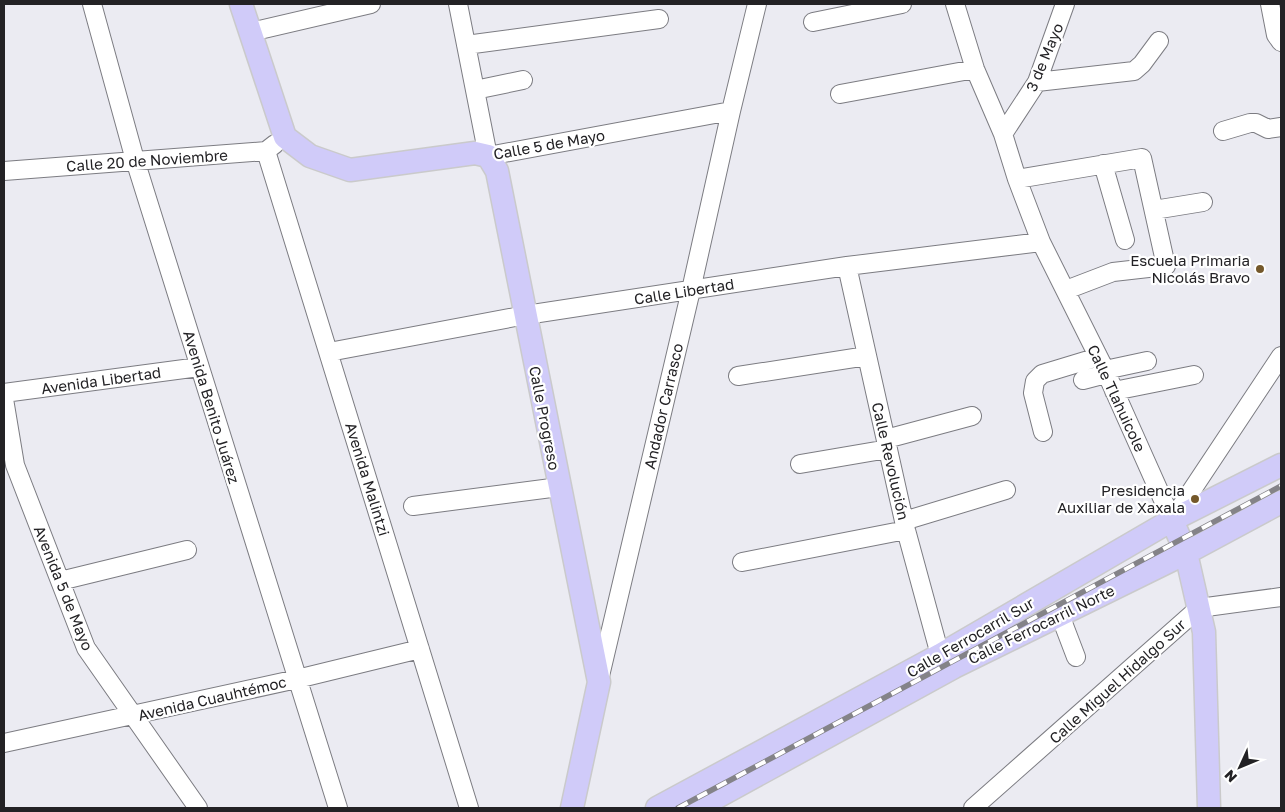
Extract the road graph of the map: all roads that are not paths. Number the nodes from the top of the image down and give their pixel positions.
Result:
1 (92, 4) edge
2 (241, 4) edge
3 (370, 4) edge
4 (458, 4) edge
5 (757, 4) edge
6 (902, 4) edge
7 (955, 4) edge
8 (1066, 4) edge
9 (1270, 4) edge
10 (659, 19) dead end
11 (813, 22) dead end
12 (251, 32) junction
13 (1159, 40) dead end
14 (1281, 42) edge
15 (466, 45) junction
16 (975, 69) junction
17 (523, 80) dead end
18 (1037, 82) junction
19 (475, 90) junction
20 (840, 94) dead end
21 (731, 111) junction
22 (1281, 127) edge
23 (1222, 131) dead end
24 (1003, 134) junction
25 (285, 137) junction
26 (266, 151) junction
27 (488, 156) junction
28 (135, 160) junction
29 (1103, 164) junction
30 (4, 171) edge
31 (1017, 179) junction
32 (1203, 202) dead end
33 (1154, 210) junction
34 (1125, 240) dead end
35 (1041, 242) junction
36 (847, 266) junction
37 (691, 290) junction
38 (1066, 290) junction
39 (526, 316) junction
40 (329, 352) junction
41 (867, 356) junction
42 (1281, 356) edge
43 (1147, 362) dead end
44 (199, 367) junction
45 (1103, 367) junction
46 (1194, 375) dead end
47 (738, 376) dead end
48 (1083, 380) dead end
49 (1114, 391) junction
50 (4, 393) edge
51 (4, 399) edge
52 (972, 416) dead end
53 (1043, 432) dead end
54 (887, 444) junction
55 (800, 464) dead end
56 (9, 465) edge
57 (1281, 465) edge
58 (559, 487) junction
59 (1006, 490) dead end
60 (1281, 502) edge
61 (413, 506) dead end
62 (1172, 520) junction
63 (905, 525) junction
64 (187, 550) dead end
65 (1186, 553) junction
66 (742, 562) dead end
67 (60, 581) junction
68 (1281, 597) edge
69 (1199, 608) junction
70 (1060, 615) junction
71 (420, 649) junction
72 (940, 655) junction
73 (1076, 657) dead end
74 (297, 679) junction
75 (599, 682) junction
76 (134, 715) junction
77 (4, 743) edge
78 (198, 808) edge
79 (338, 808) edge
80 (468, 808) edge
81 (572, 808) edge
82 (657, 808) edge
83 (697, 808) edge
84 (973, 808) edge
85 (1209, 808) edge

1 - 28 street, Avenida Benito Juárez
2 - 12 main road
3 - 12 street
4 - 15 street
5 - 21 street, Andador Carrasco
6 - 11 street
7 - 16 street, Calle Tlahuicole
8 - 18 street, 3 de Mayo
9 - 14 street
10 - 15 street
12 - 25 main road
13 - 18 street
15 - 19 street
16 - 20 street
16 - 24 street, Calle Tlahuicole
17 - 19 street
18 - 24 street, 3 de Mayo
19 - 27 street
21 - 27 street, Calle 5 de Mayo
21 - 37 street, Andador Carrasco
22 - 23 street
24 - 31 street, Calle Tlahuicole
25 - 26 street
25 - 27 main road, Calle 5 de Mayo
26 - 28 street, Calle 20 de Noviembre
26 - 40 street, Avenida Malintzi
27 - 39 main road, Calle Progreso
28 - 30 street, Calle 20 de Noviembre
28 - 44 street, Avenida Benito Juárez
29 - 31 street
29 - 33 street
29 - 34 street
31 - 35 street, Calle Tlahuicole
32 - 33 street
33 - 38 street
35 - 36 street, Calle Libertad
35 - 38 street, Calle Tlahuicole
36 - 37 street, Calle Libertad
36 - 41 street, Calle Revolución
37 - 39 street, Calle Libertad
37 - 75 street, Andador Carrasco
38 - 45 street, Calle Tlahuicole
39 - 40 street, Calle Libertad
39 - 58 main road, Calle Progreso
40 - 71 street, Avenida Malintzi
41 - 47 street
41 - 54 street, Calle Revolución
42 - 62 street
43 - 45 street
44 - 50 street, Avenida Libertad
44 - 74 street, Avenida Benito Juárez
45 - 48 street
45 - 49 street, Calle Tlahuicole
45 - 53 street
46 - 49 street
49 - 62 street, Calle Tlahuicole
51 - 56 street, Avenida 5 de Mayo
52 - 54 street
54 - 55 street
54 - 63 street, Calle Revolución
56 - 67 street, Avenida 5 de Mayo
57 - 62 main road, Calle Ferrocarril Sur
58 - 61 street
58 - 75 main road, Calle Progreso
59 - 63 street
60 - 65 main road, Calle Ferrocarril Norte
62 - 65 main road, Calle Tlahuicole
62 - 72 main road, Calle Ferrocarril Sur
63 - 66 street
63 - 72 street, Calle Revolución
64 - 67 street
65 - 69 main road, Calle Tlahuicole
65 - 70 main road, Calle Ferrocarril Norte
67 - 76 street, Avenida 5 de Mayo
68 - 69 street, Calle Miguel Hidalgo Sur
69 - 84 street, Calle Miguel Hidalgo Sur
69 - 85 main road, Calle Tlahuicole
70 - 73 street
70 - 83 main road, Calle Ferrocarril Norte
71 - 74 street, Avenida Cuauhtémoc
71 - 80 street, Avenida Malintzi
72 - 82 main road, Calle Ferrocarril Sur
74 - 76 street, Avenida Cuauhtémoc
74 - 79 street, Avenida Benito Juárez
75 - 81 main road, Andador Carrasco
76 - 77 street, Avenida Cuauhtémoc
76 - 78 street, Avenida 5 de Mayo

